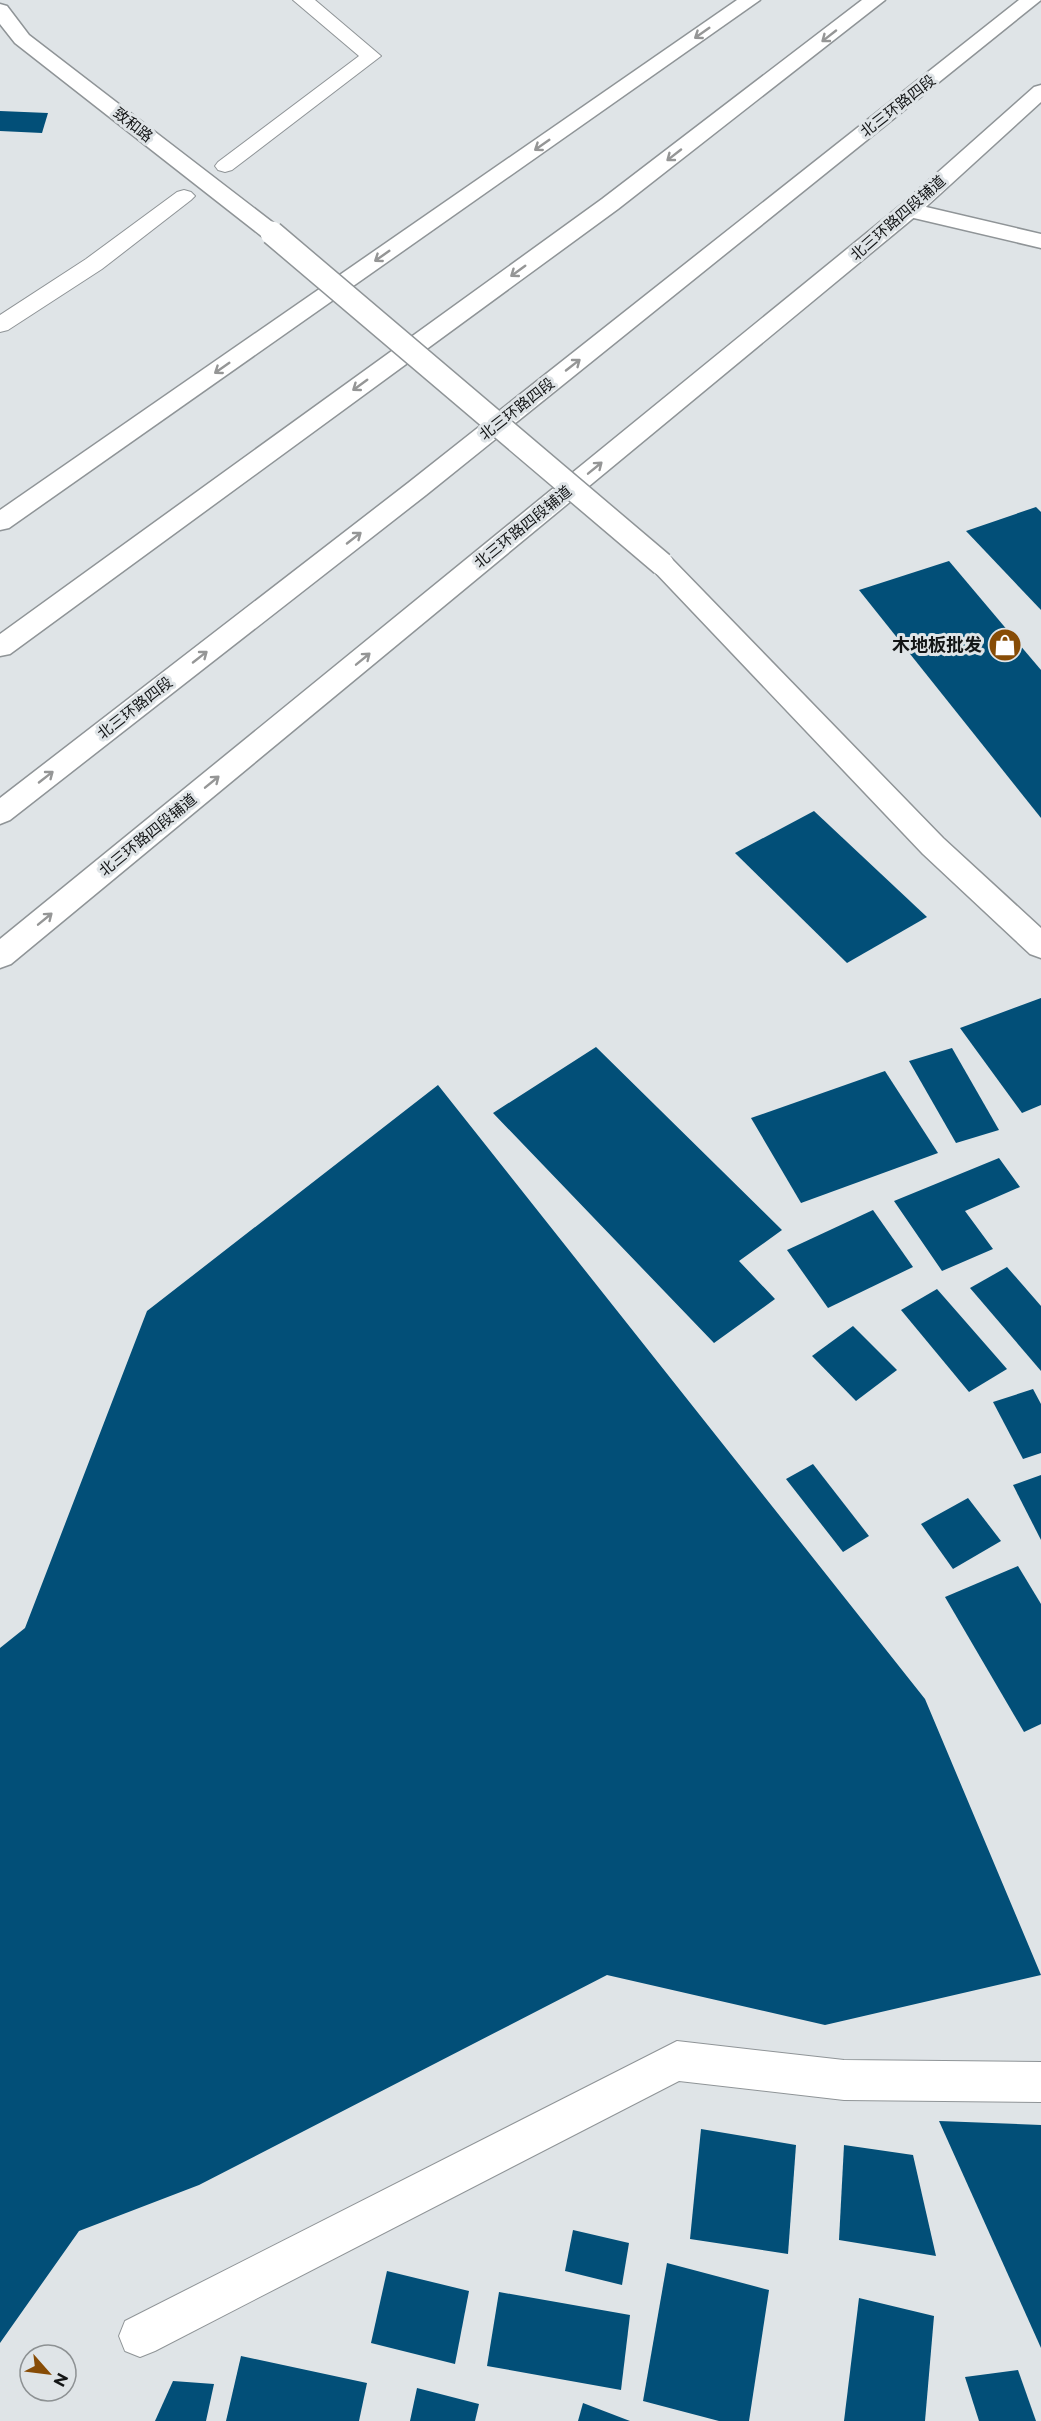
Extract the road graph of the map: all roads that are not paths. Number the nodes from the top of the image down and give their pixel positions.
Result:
1 (303, 0) edge
2 (750, 0) edge
3 (875, 0) edge
4 (1031, 0) edge
5 (0, 10) edge
6 (1041, 91) edge
7 (225, 166) dead end
8 (184, 196) dead end
9 (909, 210) junction
10 (1041, 241) edge
11 (0, 325) edge
12 (0, 522) edge
13 (0, 646) edge
14 (0, 813) edge
15 (1041, 946) edge
16 (0, 956) edge
17 (1041, 2082) edge
18 (140, 2336) dead end

1 - 7 lane
2 -> 12 main road
3 -> 13 main road
14 -> 4 main road, 北三环路四段
5 - 15 main road, 致和路, bridge
6 - 9 main road, 北三环路四段辅道
8 - 11 lane
9 - 10 main road
16 -> 9 main road, 北三环路四段辅道
17 - 18 lane

